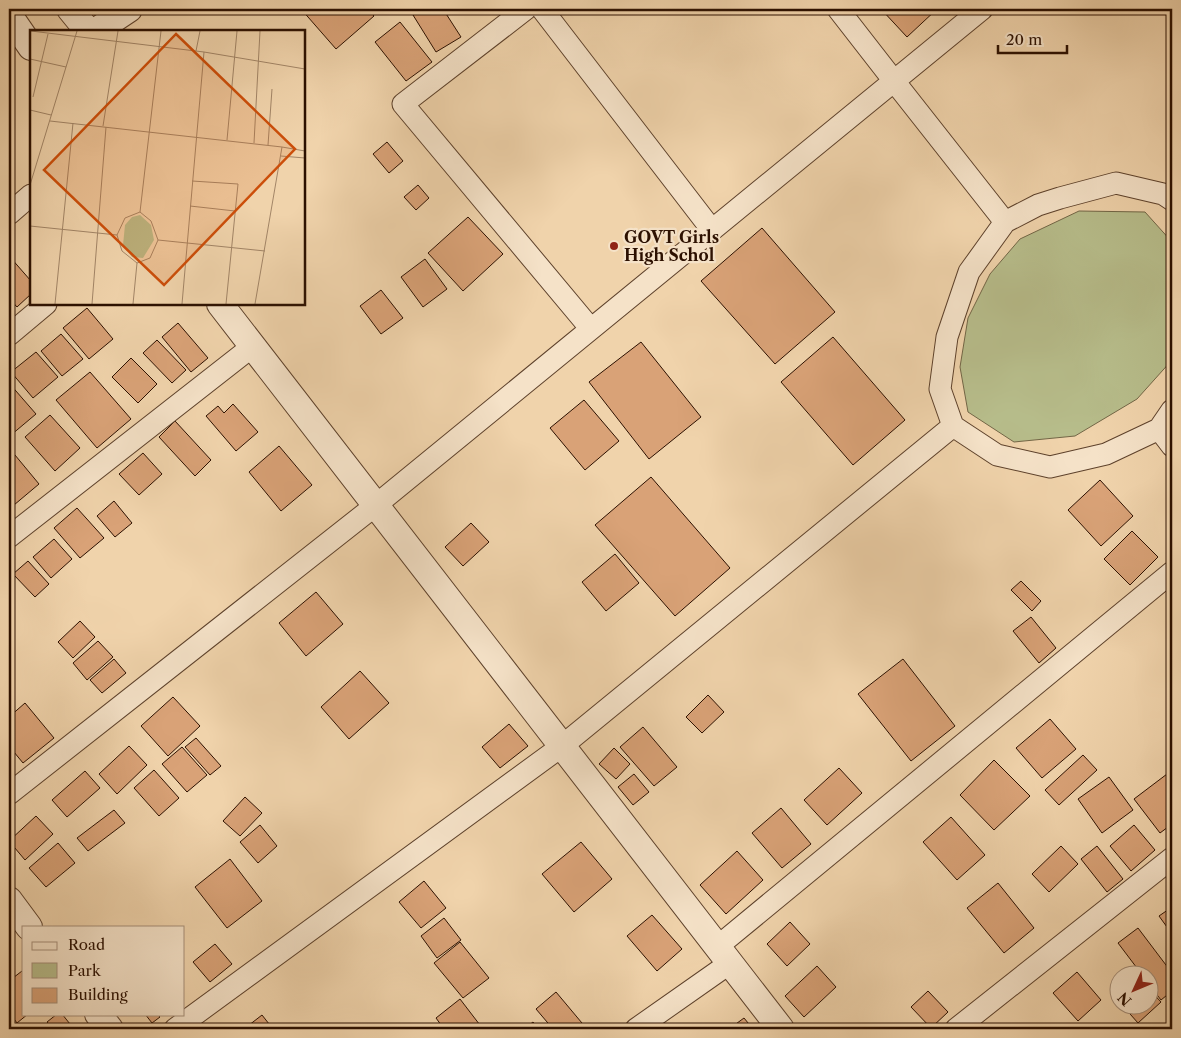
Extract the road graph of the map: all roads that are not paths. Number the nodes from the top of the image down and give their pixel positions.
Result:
1 (70, 9) edge
2 (129, 9) edge
3 (526, 9) edge
4 (542, 9) edge
5 (838, 9) edge
6 (982, 9) edge
7 (9, 15) edge
8 (87, 30) edge
9 (98, 30) edge
10 (30, 46) edge
11 (894, 81) junction
12 (30, 195) edge
13 (1172, 200) edge
14 (9, 214) edge
15 (1005, 222) junction
16 (712, 230) junction
17 (45, 305) edge
18 (221, 305) edge
19 (591, 329) junction
20 (9, 335) edge
21 (252, 346) junction
22 (1172, 410) edge
23 (953, 426) junction
24 (1159, 429) junction
25 (1172, 446) edge
26 (376, 505) junction
27 (9, 537) edge
28 (1172, 572) edge
29 (562, 746) junction
30 (9, 794) edge
31 (1172, 858) edge
32 (9, 900) edge
33 (28, 926) edge
34 (724, 955) junction
35 (100, 1016) edge
36 (110, 1029) edge
37 (175, 1029) edge
38 (636, 1029) edge
39 (781, 1029) edge
40 (956, 1029) edge

1 - 8 street
2 - 9 street
3 - 19 street
4 - 16 street
5 - 11 street
6 - 11 street
7 - 10 street
11 - 15 street
11 - 16 street
12 - 14 street
13 - 15 street
15 - 23 street
16 - 19 street
17 - 20 street
18 - 21 street
19 - 26 street
21 - 26 street
21 - 27 street
22 - 24 street
23 - 24 street
23 - 29 street
24 - 25 street
26 - 29 street
26 - 30 street
28 - 34 street
29 - 34 street
29 - 37 street
31 - 40 street
32 - 33 street
34 - 38 street
34 - 39 street
35 - 36 street

